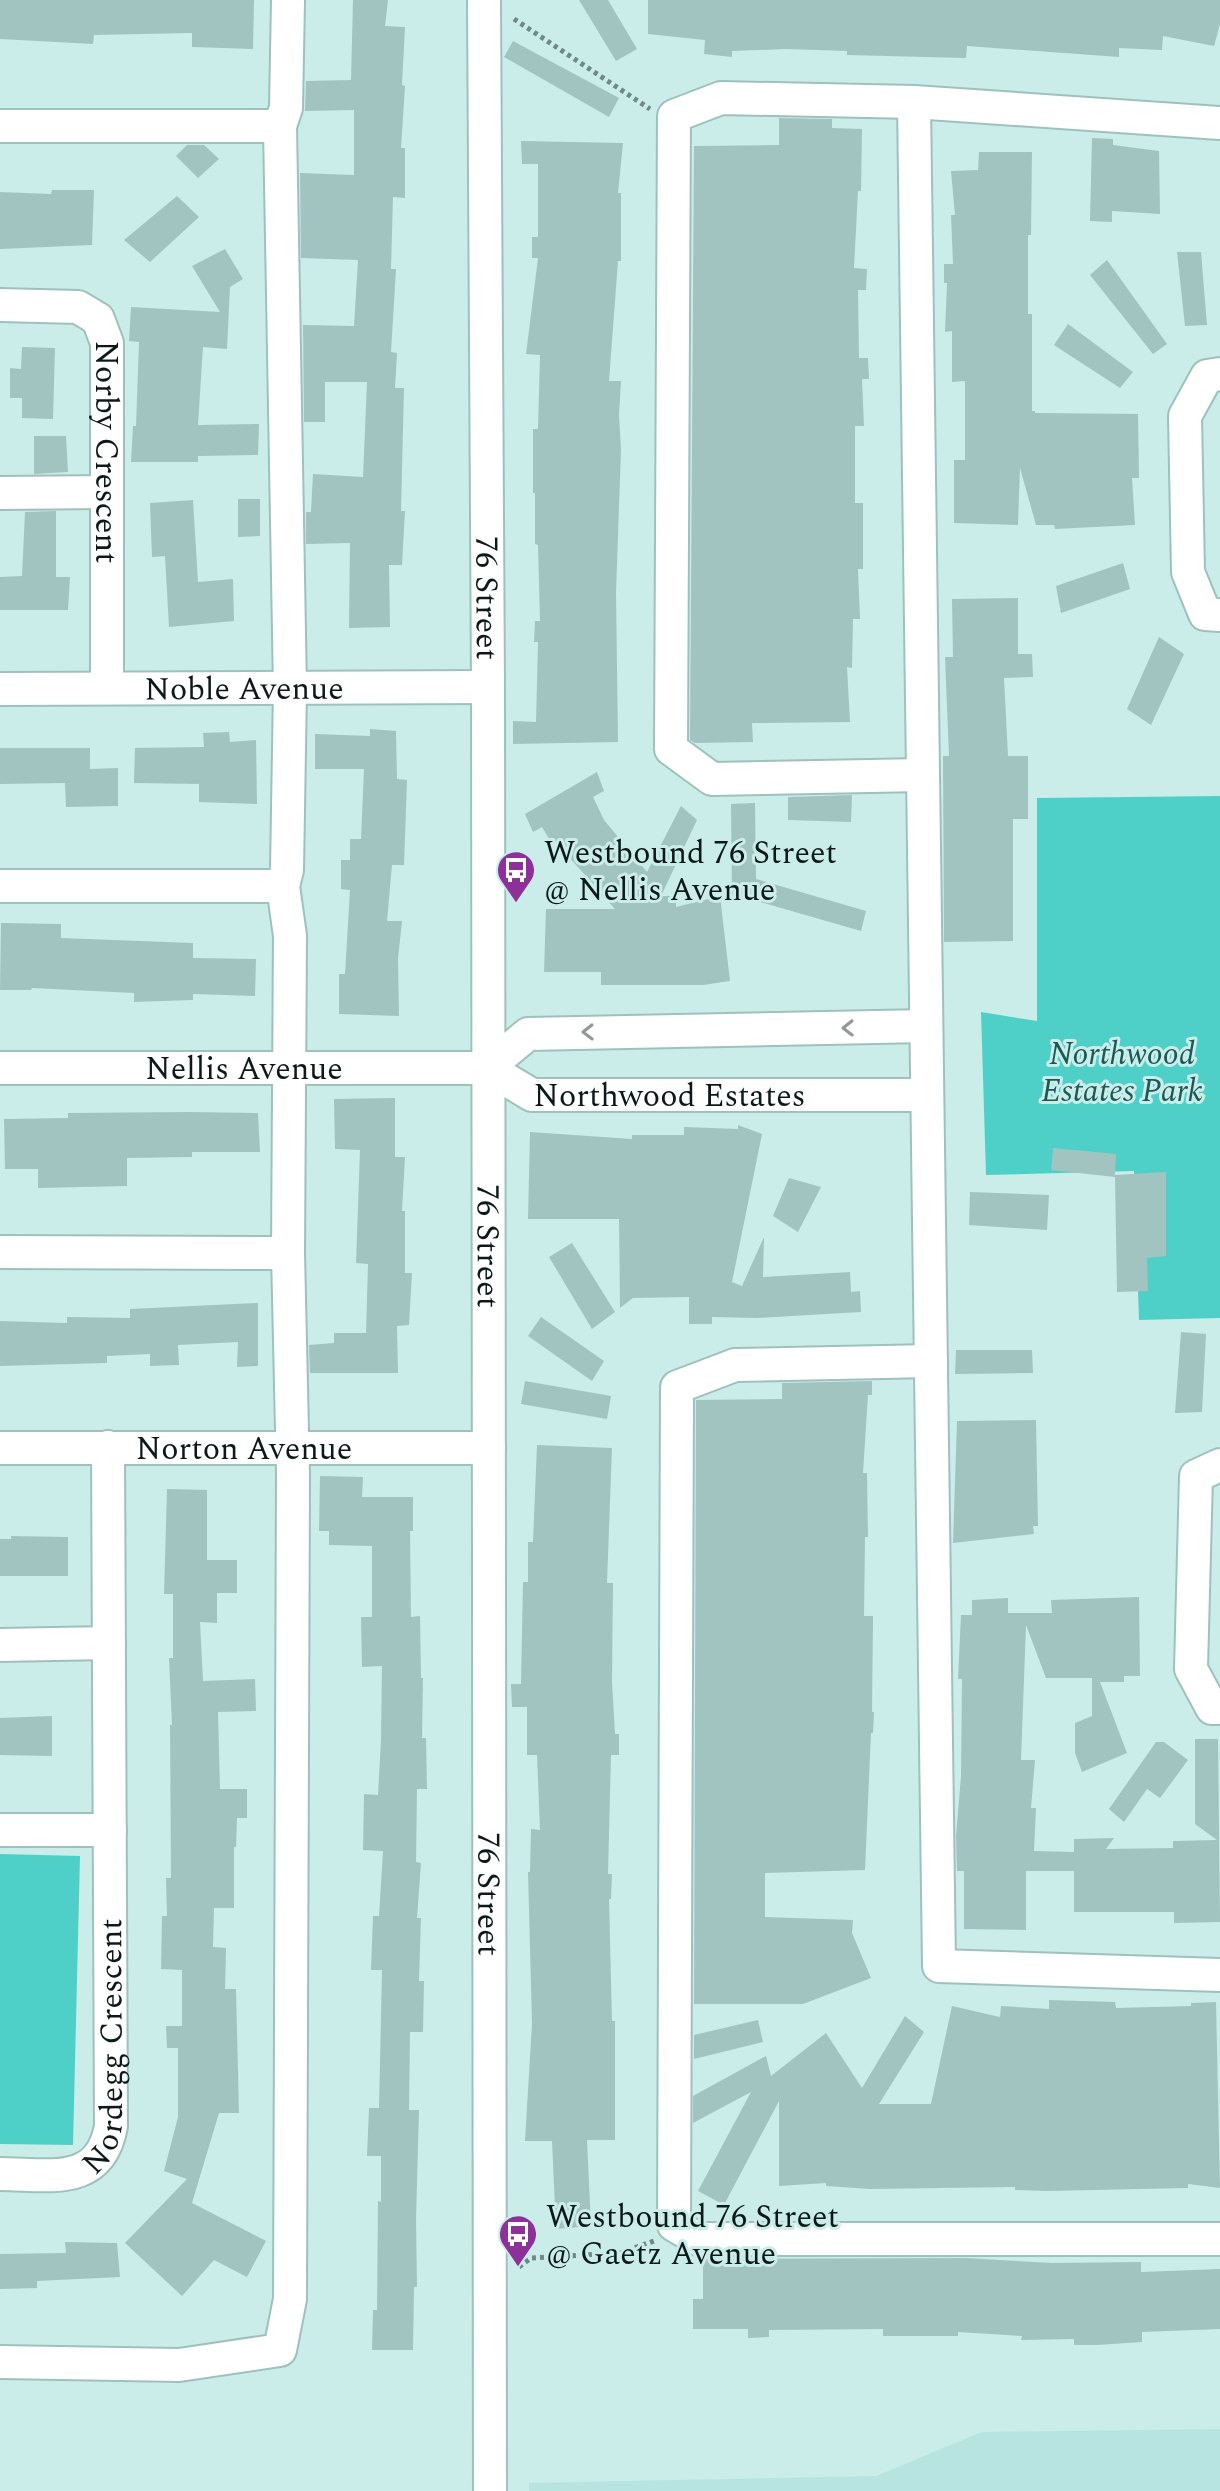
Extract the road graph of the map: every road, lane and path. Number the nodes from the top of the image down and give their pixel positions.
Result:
1 (288, 0) edge
2 (484, 0) edge
3 (514, 19) dead end
4 (914, 102) junction
5 (1220, 123) edge
6 (674, 124) junction
7 (0, 126) edge
8 (280, 126) junction
9 (0, 305) edge
10 (1220, 374) edge
11 (107, 492) junction
12 (0, 493) edge
13 (1220, 615) edge
14 (488, 687) junction
15 (107, 688) junction
16 (0, 689) edge
17 (290, 689) junction
18 (923, 775) junction
19 (0, 886) edge
20 (283, 886) junction
21 (926, 1026) junction
22 (0, 1068) edge
23 (487, 1068) junction
24 (290, 1070) junction
25 (927, 1095) junction
26 (0, 1252) edge
27 (288, 1253) junction
28 (931, 1361) junction
29 (108, 1447) junction
30 (0, 1448) edge
31 (293, 1448) junction
32 (489, 1448) junction
33 (1220, 1465) edge
34 (109, 1643) junction
35 (0, 1645) edge
36 (1220, 1708) edge
37 (0, 1830) edge
38 (110, 1830) junction
39 (1220, 1975) edge
40 (0, 2174) edge
41 (681, 2229) junction
42 (1220, 2239) edge
43 (517, 2270) dead end
44 (0, 2362) edge
45 (490, 2491) edge

1 - 8 street
2 - 14 street, 76 Street
3 - 6 path
4 - 5 street
4 - 6 street
4 - 18 street
6 - 18 street
7 - 8 street
8 - 17 street
9 - 11 street, Norby Crescent
10 - 13 street
11 - 12 street
11 - 15 street, Norby Crescent
14 - 17 street, Noble Avenue
14 - 23 street, 76 Street
15 - 16 street, Noble Avenue
15 - 17 street, Noble Avenue
17 - 20 street
18 - 21 street
19 - 20 street
20 - 24 street
21 -> 23 street, Northwood Estates
21 - 25 street
22 - 24 street, Nellis Avenue
23 - 24 street, Nellis Avenue
23 - 25 street, Northwood Estates
23 - 32 street, 76 Street
24 - 27 street
25 - 28 street
26 - 27 street
27 - 31 street
28 - 39 street
28 - 41 street
29 - 30 street, Norton Avenue
29 - 31 street, Norton Avenue
29 - 34 street, Nordegg Crescent
31 - 32 street, Norton Avenue
31 - 44 street
32 - 45 street, 76 Street
33 - 36 street
34 - 35 street
34 - 38 street, Nordegg Crescent
37 - 38 street
38 - 40 street, Nordegg Crescent
41 - 42 street
41 - 43 path

